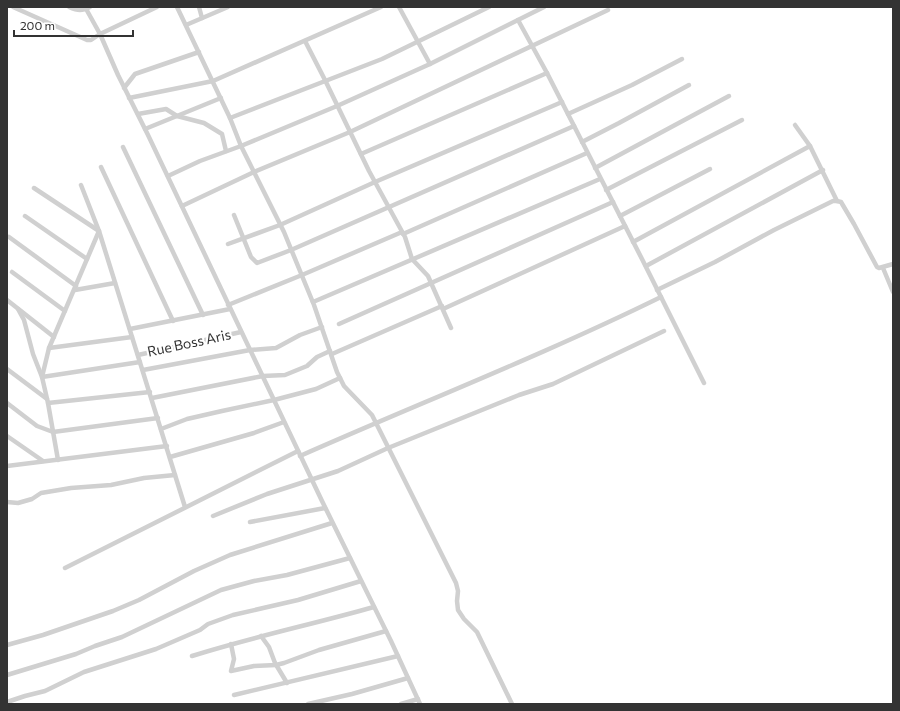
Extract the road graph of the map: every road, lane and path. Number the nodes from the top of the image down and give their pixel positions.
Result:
1 (13, 7) edge
2 (70, 7) edge
3 (157, 7) edge
4 (177, 7) edge
5 (199, 7) edge
6 (228, 7) edge
7 (380, 7) edge
8 (399, 7) edge
9 (489, 7) edge
10 (544, 7) edge
11 (87, 8) edge
12 (608, 10) dead end
13 (202, 18) junction
14 (518, 20) junction
15 (186, 25) junction
16 (100, 34) junction
17 (305, 41) junction
18 (418, 41) junction
19 (533, 46) junction
20 (199, 52) junction
21 (682, 59) dead end
22 (430, 64) junction
23 (547, 72) junction
24 (325, 80) junction
25 (213, 81) junction
26 (689, 85) dead end
27 (124, 88) junction
28 (728, 96) dead end
29 (129, 98) junction
30 (221, 98) junction
31 (562, 102) junction
32 (337, 106) junction
33 (138, 114) junction
34 (568, 114) junction
35 (177, 116) junction
36 (230, 118) junction
37 (742, 120) dead end
38 (795, 125) dead end
39 (574, 126) junction
40 (145, 129) junction
41 (350, 132) junction
42 (582, 142) junction
43 (241, 146) junction
44 (810, 146) junction
45 (123, 147) dead end
46 (226, 151) junction
47 (587, 153) junction
48 (361, 154) junction
49 (101, 167) dead end
50 (595, 168) junction
51 (710, 169) dead end
52 (823, 170) junction
53 (254, 172) junction
54 (168, 176) junction
55 (600, 179) junction
56 (375, 182) junction
57 (81, 185) dead end
58 (34, 188) dead end
59 (606, 190) junction
60 (837, 201) junction
61 (612, 202) junction
62 (182, 206) junction
63 (389, 208) junction
64 (234, 215) dead end
65 (25, 216) dead end
66 (620, 216) junction
67 (280, 225) junction
68 (625, 226) junction
69 (99, 231) junction
70 (402, 233) junction
71 (9, 237) dead end
72 (243, 239) junction
73 (633, 242) junction
74 (228, 244) dead end
75 (291, 250) junction
76 (87, 259) junction
77 (412, 259) junction
78 (893, 264) edge
79 (646, 266) junction
80 (883, 268) junction
81 (12, 272) dead end
82 (302, 275) junction
83 (431, 282) junction
84 (115, 283) junction
85 (76, 288) junction
86 (657, 290) junction
87 (893, 292) edge
88 (661, 297) junction
89 (7, 300) edge
90 (313, 302) junction
91 (229, 307) junction
92 (442, 307) junction
93 (18, 309) junction
94 (65, 311) junction
95 (203, 314) junction
96 (173, 320) junction
97 (339, 324) dead end
98 (322, 327) junction
99 (451, 328) dead end
100 (130, 329) junction
101 (664, 331) dead end
102 (241, 332) junction
103 (54, 337) junction
104 (132, 337) junction
105 (49, 348) junction
106 (250, 350) junction
107 (331, 353) junction
108 (138, 354) junction
109 (140, 362) junction
110 (7, 369) edge
111 (143, 370) junction
112 (262, 376) junction
113 (42, 378) junction
114 (340, 378) junction
115 (704, 383) dead end
116 (150, 392) junction
117 (152, 398) junction
118 (274, 400) junction
119 (48, 401) junction
120 (7, 403) edge
121 (158, 418) junction
122 (284, 422) junction
123 (376, 423) junction
124 (161, 429) junction
125 (53, 432) junction
126 (7, 436) edge
127 (166, 446) junction
128 (388, 448) junction
129 (298, 451) junction
130 (300, 456) junction
131 (170, 457) junction
132 (58, 460) junction
133 (44, 461) junction
134 (7, 466) edge
135 (176, 475) junction
136 (311, 479) junction
137 (7, 502) edge
138 (185, 507) junction
139 (325, 508) junction
140 (213, 516) dead end
141 (250, 522) dead end
142 (332, 523) junction
143 (350, 558) junction
144 (65, 568) dead end
145 (361, 581) junction
146 (374, 607) junction
147 (386, 631) junction
148 (261, 636) junction
149 (231, 644) junction
150 (7, 645) edge
151 (192, 656) dead end
152 (398, 656) junction
153 (276, 665) junction
154 (7, 675) edge
155 (408, 678) junction
156 (287, 682) junction
157 (234, 695) dead end
158 (418, 699) junction
159 (7, 702) edge
160 (308, 704) edge
161 (401, 704) edge
162 (420, 704) edge
163 (512, 704) edge

1 - 16 street
2 - 11 street
3 - 16 street
4 - 15 street
5 - 13 street
6 - 13 street
7 - 17 street
8 - 18 street
9 - 18 street
10 - 14 street
11 - 16 street
12 - 19 street
13 - 15 street
14 - 19 street
14 - 22 street
15 - 20 street
16 - 27 street
17 - 24 street
17 - 25 street
18 - 22 street
18 - 24 street
19 - 23 street
19 - 41 street
20 - 25 street
20 - 27 street
21 - 34 street
22 - 32 street
23 - 31 street
23 - 48 street
24 - 32 street
24 - 36 street
25 - 29 street
25 - 30 street
26 - 42 street
27 - 29 street
28 - 50 street
29 - 33 street
30 - 35 street
30 - 36 street
31 - 34 street
31 - 56 street
32 - 41 street
32 - 43 street
33 - 35 street
33 - 40 street
34 - 39 street
35 - 40 street
35 - 46 street
36 - 43 street
37 - 59 street
38 - 44 street
39 - 42 street
39 - 63 street
40 - 54 street
41 - 48 street
41 - 53 street
42 - 47 street
43 - 46 street
43 - 53 street
44 - 52 street
44 - 73 street
45 - 95 street
46 - 54 street
47 - 50 street
47 - 70 street
48 - 56 street
49 - 96 street
50 - 55 street
51 - 66 street
52 - 60 street
52 - 79 street
53 - 62 street
53 - 67 street
54 - 62 street
55 - 59 street
55 - 77 street
56 - 63 street
56 - 67 street
57 - 69 street
58 - 69 street
59 - 61 street
60 - 80 street
60 - 86 street
61 - 66 street
61 - 83 street
62 - 91 street
63 - 70 street
63 - 75 street
64 - 72 street
65 - 76 street
66 - 68 street
67 - 72 street
67 - 75 street
68 - 73 street
68 - 92 street
69 - 76 street
69 - 84 street
70 - 77 street
70 - 82 street
71 - 85 street
72 - 74 street
72 - 75 street
73 - 79 street
75 - 82 street
76 - 85 street
77 - 83 street
77 - 90 street
78 - 80 street
79 - 86 street
80 - 87 street
81 - 94 street
82 - 90 street
82 - 91 street
83 - 92 street
83 - 97 street
84 - 85 street
84 - 100 street
85 - 94 street
86 - 88 street
88 - 115 street
88 - 123 street
89 - 93 street
90 - 98 street
91 - 95 street
91 - 102 street
92 - 99 street
92 - 107 street
93 - 103 street
93 - 113 street
94 - 103 street
95 - 96 street
96 - 100 street
98 - 106 street
98 - 107 street
100 - 104 street
101 - 128 street
102 - 106 street
102 - 108 street, Rue Boss Aris
103 - 105 street
104 - 105 street
104 - 108 street
105 - 113 street
106 - 111 street
106 - 112 street
107 - 112 street
107 - 114 street
108 - 109 street
109 - 111 street
109 - 113 street
110 - 119 street
111 - 116 street
112 - 117 street
112 - 118 street
113 - 119 street
114 - 118 street
114 - 123 street
116 - 117 street
116 - 119 street
117 - 121 street
118 - 122 street
118 - 124 street
119 - 125 street
120 - 125 street
121 - 124 street
121 - 125 street
122 - 129 street
122 - 131 street
123 - 128 street
123 - 130 street
124 - 127 street
125 - 132 street
126 - 133 street
127 - 131 street
127 - 132 street
128 - 136 street
128 - 163 street
129 - 130 street
129 - 138 street
130 - 136 street
131 - 135 street
132 - 133 street
133 - 134 street
135 - 137 street
135 - 138 street
136 - 139 street
136 - 140 street
138 - 144 street
139 - 141 street
139 - 142 street
142 - 143 street
142 - 150 street
143 - 145 street
143 - 154 street
145 - 146 street
145 - 159 street
146 - 147 street
146 - 148 street
147 - 152 street
147 - 153 street
148 - 149 street
148 - 153 street
149 - 151 street
149 - 153 street
152 - 155 street
152 - 156 street
153 - 156 street
155 - 158 street
155 - 160 street
156 - 157 street
158 - 161 street
158 - 162 street

